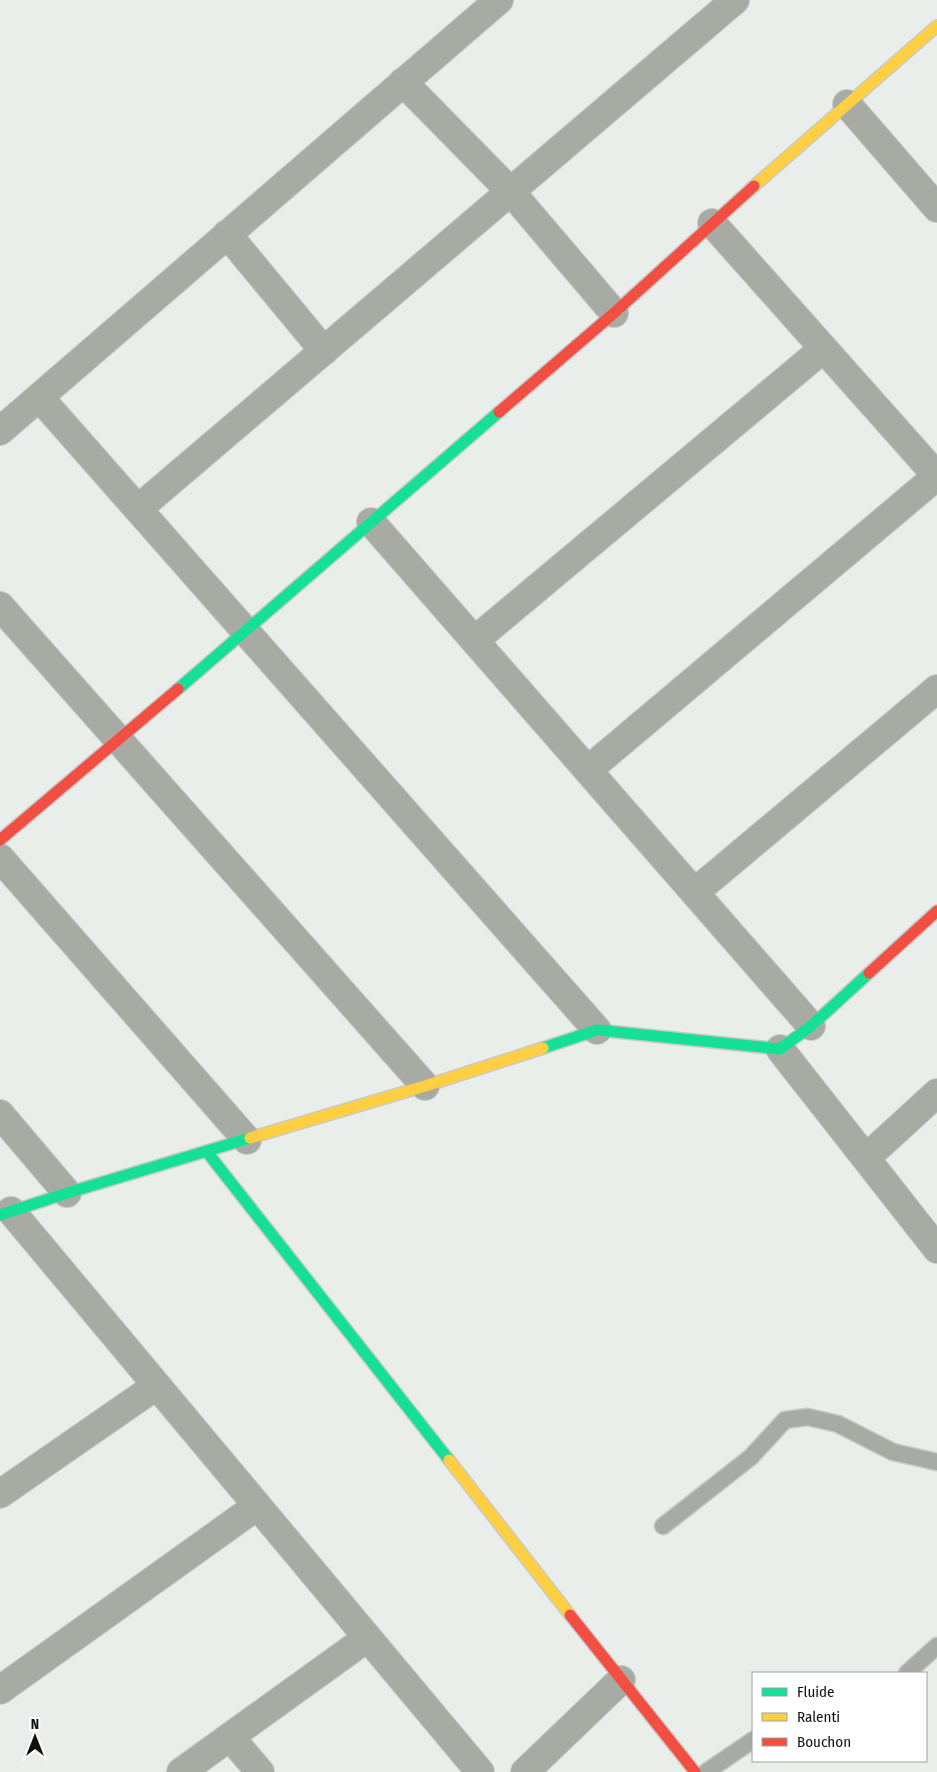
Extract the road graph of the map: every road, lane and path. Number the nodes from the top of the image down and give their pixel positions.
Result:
1 (499, 0) edge
2 (735, 0) edge
3 (937, 26) edge
4 (403, 82) junction
5 (847, 104) junction
6 (511, 192) junction
7 (937, 208) edge
8 (712, 223) junction
9 (227, 234) junction
10 (614, 313) junction
11 (823, 348) junction
12 (324, 351) junction
13 (40, 398) junction
14 (0, 431) edge
15 (937, 476) edge
16 (138, 509) junction
17 (371, 522) junction
18 (0, 606) edge
19 (246, 632) junction
20 (475, 640) junction
21 (937, 689) edge
22 (118, 740) junction
23 (588, 770) junction
24 (0, 840) edge
25 (0, 858) edge
26 (695, 892) junction
27 (937, 911) edge
28 (812, 1026) junction
29 (597, 1030) junction
30 (780, 1049) junction
31 (425, 1086) junction
32 (937, 1093) edge
33 (0, 1114) edge
34 (247, 1140) junction
35 (207, 1152) junction
36 (866, 1158) junction
37 (68, 1193) junction
38 (5, 1213) edge
39 (937, 1249) edge
40 (156, 1386) junction
41 (937, 1462) edge
42 (0, 1494) edge
43 (258, 1506) junction
44 (663, 1526) dead end
45 (367, 1638) junction
46 (937, 1646) edge
47 (908, 1672) edge
48 (621, 1680) junction
49 (0, 1690) edge
50 (230, 1737) junction
51 (752, 1741) edge
52 (181, 1772) edge
53 (260, 1772) edge
54 (480, 1772) edge
55 (525, 1772) edge
56 (695, 1772) edge
57 (706, 1772) edge

1 - 4 street
2 - 6 street
3 - 5 street
4 - 6 street
4 - 9 street
5 - 7 street
5 - 8 street
6 - 10 street
6 - 12 street
8 - 10 street
8 - 11 street
9 - 12 street
9 - 13 street
10 - 17 street
11 - 15 street
11 - 20 street
12 - 16 street
13 - 14 street
13 - 16 street
15 - 23 street
16 - 19 street
17 - 19 street
17 - 20 street
18 - 22 street
19 - 22 street
19 - 29 street
20 - 23 street
21 - 26 street
22 - 24 street
22 - 31 street
23 - 26 street
25 - 34 street
26 - 28 street
27 - 28 street
28 - 30 street
29 - 30 street
29 - 31 street
30 - 36 street
31 - 34 street
32 - 36 street
33 - 37 street
34 - 35 street
35 - 37 street
35 - 48 street
36 - 39 street
37 - 38 street
38 - 40 street
40 - 42 street
40 - 43 street
41 - 44 lane
43 - 45 street
43 - 49 street
45 - 50 street
45 - 54 street
46 - 47 lane
48 - 55 street
48 - 56 street
50 - 52 street
50 - 53 street
51 - 57 lane

